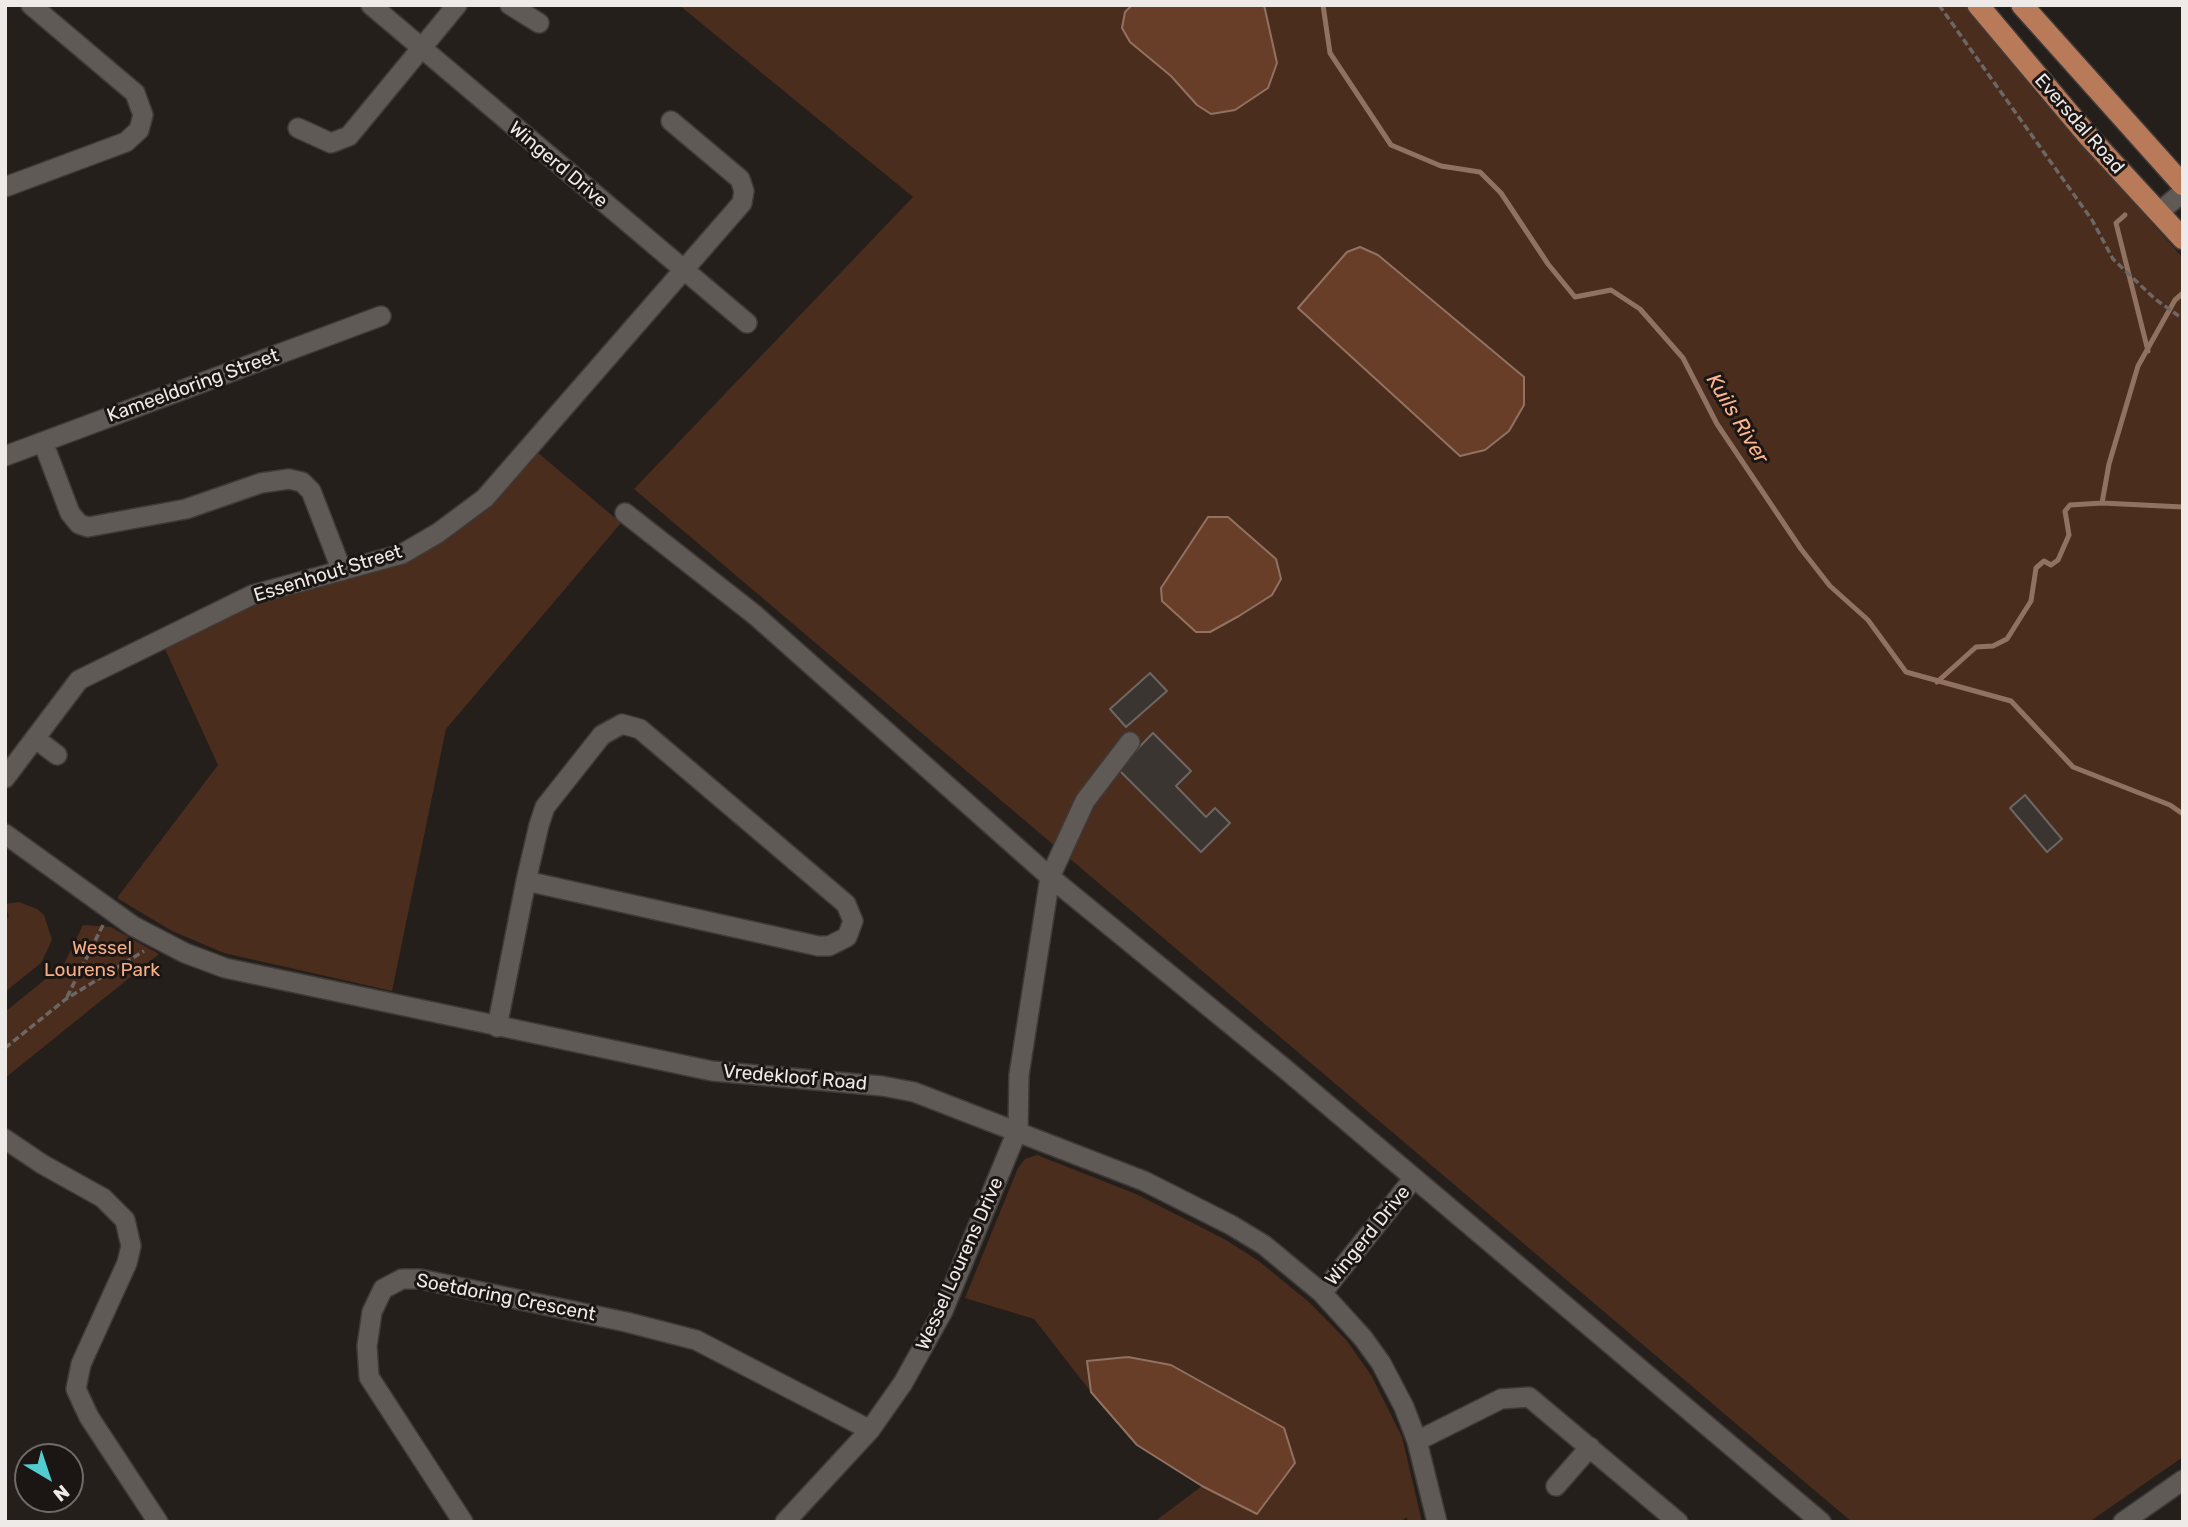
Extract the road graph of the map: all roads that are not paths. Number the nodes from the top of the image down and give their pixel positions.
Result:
1 (31, 5) edge
2 (371, 5) edge
3 (457, 5) edge
4 (510, 5) edge
5 (1978, 5) edge
6 (2022, 5) edge
7 (539, 23) dead end
8 (421, 49) junction
9 (671, 121) dead end
10 (298, 128) dead end
11 (2183, 185) edge
12 (5, 187) edge
13 (2183, 192) edge
14 (2158, 213) junction
15 (2183, 239) edge
16 (682, 269) junction
17 (381, 316) dead end
18 (747, 323) dead end
19 (43, 442) junction
20 (5, 456) edge
21 (625, 513) dead end
22 (342, 571) junction
23 (36, 739) junction
24 (1130, 742) dead end
25 (57, 755) dead end
26 (5, 778) edge
27 (5, 834) edge
28 (1050, 877) junction
29 (526, 881) junction
30 (497, 1027) junction
31 (1018, 1129) junction
32 (5, 1139) edge
33 (1414, 1178) junction
34 (1322, 1293) junction
35 (870, 1430) junction
36 (1417, 1441) junction
37 (1590, 1447) junction
38 (2183, 1480) edge
39 (1556, 1486) dead end
40 (158, 1522) edge
41 (463, 1522) edge
42 (785, 1522) edge
43 (1437, 1522) edge
44 (1678, 1522) edge
45 (1821, 1522) edge
46 (2123, 1522) edge

1 - 12 street
2 - 8 street, Wingerd Drive
3 - 8 street
4 - 7 street
5 - 14 main road, Eversdal Road
6 - 11 main road, Eversdal Road
8 - 10 street
8 - 16 street, Wingerd Drive
9 - 16 street, Essenhout Street
13 - 14 street
14 - 15 main road, Eversdal Road
16 - 18 street, Wingerd Drive
16 - 22 street, Essenhout Street
17 - 19 street, Kameeldoring Street
19 - 20 street, Kameeldoring Street
19 - 22 street
21 - 28 street
22 - 23 street, Essenhout Street
23 - 25 street
23 - 26 street, Essenhout Street
24 - 28 street
27 - 30 street, Vredekloof Road
28 - 31 street
28 - 33 street
29 - 29 street
29 - 30 street
30 - 31 street, Vredekloof Road
31 - 34 street, Vredekloof Road
31 - 35 street, Wessel Lourens Drive
32 - 40 street
33 - 34 street, Wingerd Drive
33 - 45 street
34 - 36 street, Vredekloof Road
35 - 41 street, Soetdoring Crescent
35 - 42 street, Wessel Lourens Drive
36 - 37 street
36 - 43 street, Vredekloof Road
37 - 39 street
37 - 44 street
38 - 46 street

